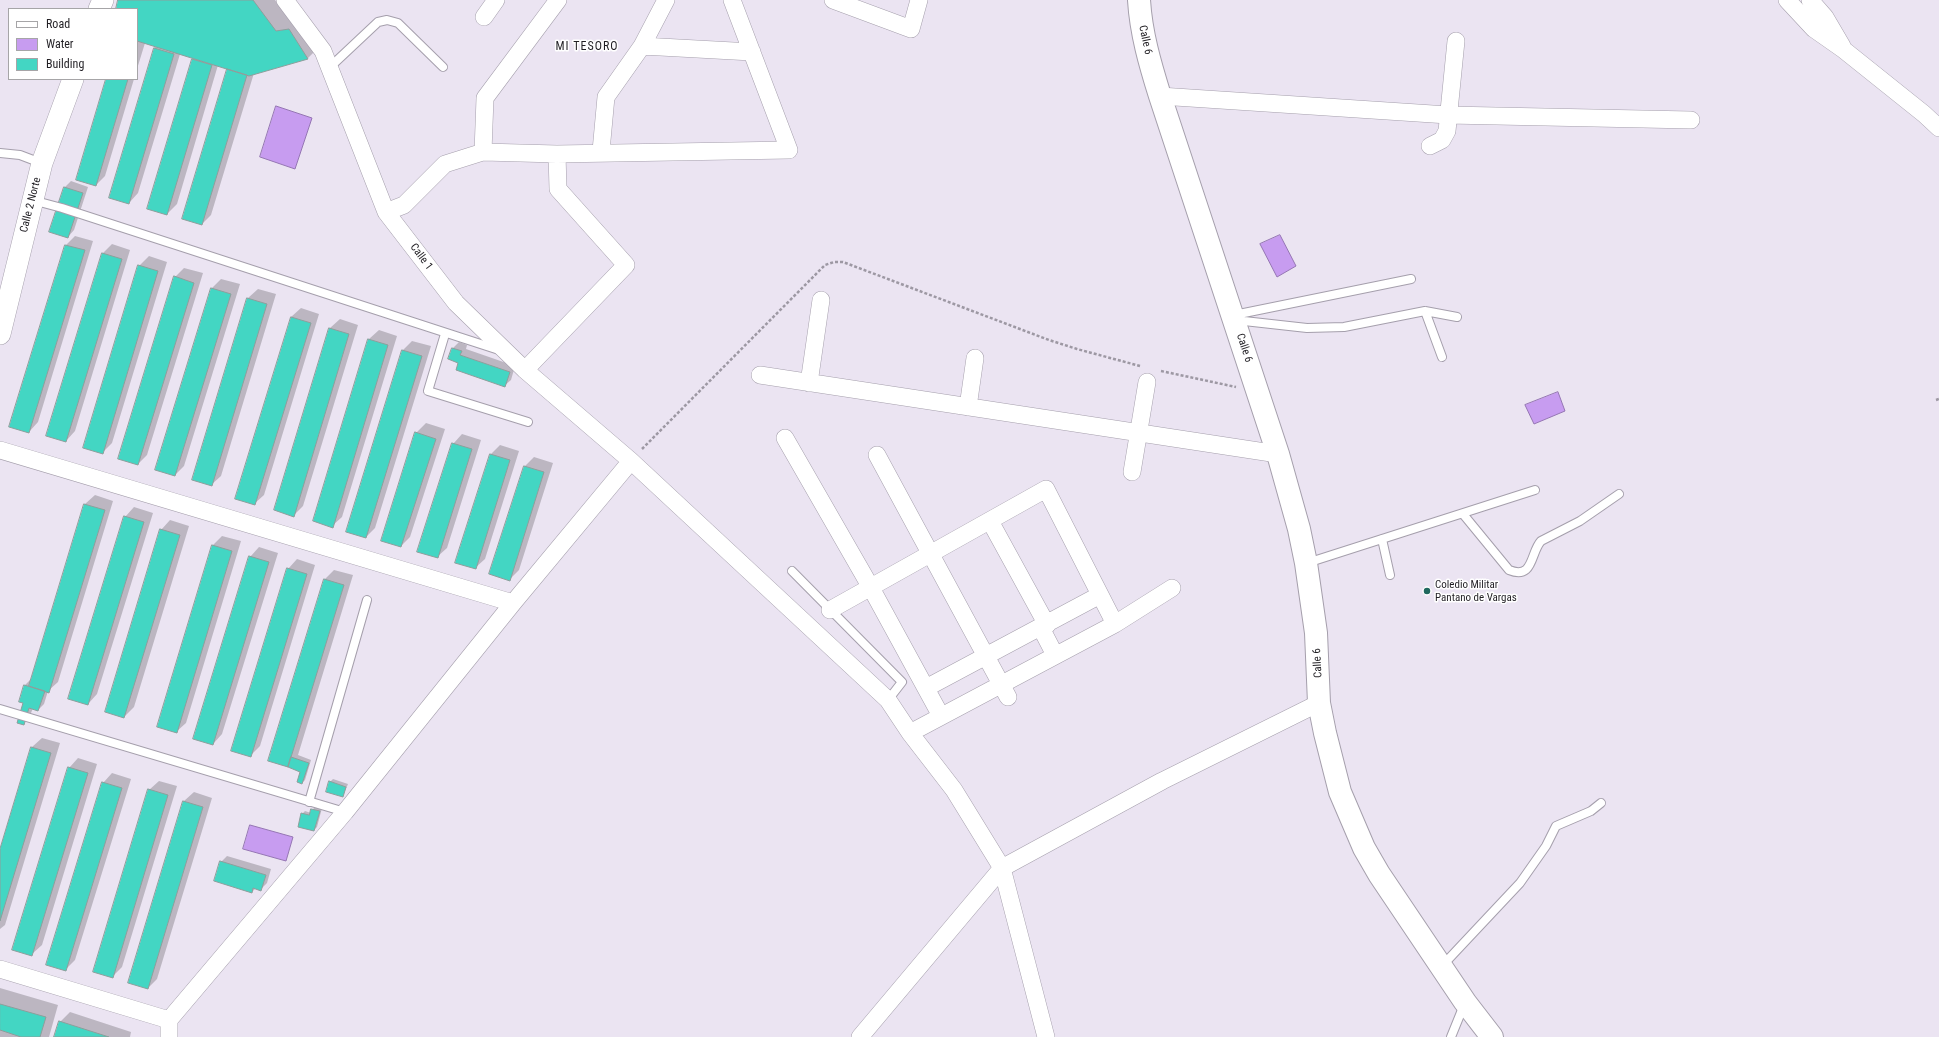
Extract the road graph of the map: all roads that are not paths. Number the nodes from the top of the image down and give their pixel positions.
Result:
1 (285, 0) edge
2 (496, 0) edge
3 (558, 0) edge
4 (666, 0) edge
5 (732, 0) edge
6 (833, 0) edge
7 (919, 0) edge
8 (1139, 0) edge
9 (1787, 0) edge
10 (1810, 0) edge
11 (484, 17) dead end
12 (1456, 41) dead end
13 (642, 46) junction
14 (1844, 50) junction
15 (752, 52) junction
16 (443, 67) dead end
17 (330, 68) junction
18 (73, 80) edge
19 (1160, 96) junction
20 (1448, 115) junction
21 (1692, 120) dead end
22 (1939, 128) edge
23 (1430, 146) dead end
24 (483, 152) junction
25 (601, 152) junction
26 (0, 153) edge
27 (557, 154) junction
28 (42, 163) junction
29 (32, 200) junction
30 (386, 212) junction
31 (1411, 279) dead end
32 (821, 300) dead end
33 (1425, 311) junction
34 (1457, 317) dead end
35 (1234, 318) junction
36 (0, 334) edge
37 (445, 334) junction
38 (506, 352) junction
39 (1442, 357) dead end
40 (975, 358) dead end
41 (525, 370) junction
42 (760, 375) dead end
43 (1151, 376) road end
44 (809, 383) junction
45 (968, 407) junction
46 (528, 422) dead end
47 (1139, 433) junction
48 (786, 438) dead end
49 (0, 450) edge
50 (1278, 454) junction
51 (877, 455) dead end
52 (631, 461) junction
53 (1132, 472) dead end
54 (1535, 490) dead end
55 (1620, 494) dead end
56 (1463, 514) junction
57 (990, 521) junction
58 (1382, 539) junction
59 (930, 554) junction
60 (1306, 563) junction
61 (792, 571) dead end
62 (1390, 575) dead end
63 (870, 586) junction
64 (1172, 588) dead end
65 (1100, 595) junction
66 (367, 600) dead end
67 (513, 603) junction
68 (830, 610) junction
69 (1115, 624) junction
70 (1044, 626) junction
71 (1055, 655) junction
72 (986, 657) junction
73 (926, 688) junction
74 (1005, 691) junction
75 (888, 700) junction
76 (1320, 703) junction
77 (0, 709) edge
78 (941, 716) junction
79 (910, 733) junction
80 (309, 802) junction
81 (1601, 803) dead end
82 (345, 812) junction
83 (1002, 868) junction
84 (1442, 967) junction
85 (0, 969) edge
86 (1465, 1002) junction
87 (169, 1020) junction
88 (169, 1037) edge
89 (860, 1037) edge
90 (1046, 1037) edge
91 (1451, 1037) edge
92 (1492, 1037) edge

1 - 17 street, Calle 1
2 - 11 street
3 - 24 street
4 - 13 street
5 - 15 street
6 - 7 street
8 - 19 main road, Calle 6
9 - 14 street
10 - 14 street
12 - 20 street
13 - 15 street
13 - 25 street
14 - 22 street
15 - 25 street
16 - 17 lane
17 - 30 street, Calle 1
18 - 28 street, Calle 2 Norte
19 - 20 street
19 - 35 main road, Calle 6
20 - 21 street
20 - 23 street
24 - 27 street
24 - 30 street
25 - 27 street
26 - 28 lane
27 - 41 street
28 - 29 street, Calle 2 Norte
29 - 36 street, Calle 2 Norte
29 - 37 lane
30 - 38 street, Calle 1
31 - 35 lane
32 - 44 street
33 - 34 lane
33 - 35 lane
33 - 39 lane
35 - 50 main road, Calle 6
37 - 38 lane
37 - 46 lane
38 - 41 street, Calle 1
40 - 45 street
41 - 52 street, Calle 1
42 - 44 street
43 - 47 street
44 - 45 street
45 - 47 street
47 - 50 street
47 - 53 street
48 - 63 street
49 - 67 street
50 - 60 main road, Calle 6
51 - 59 street
52 - 67 street
52 - 75 street, Calle 1
54 - 56 lane
55 - 56 lane
56 - 58 lane
57 - 59 street
57 - 65 street
57 - 70 street
58 - 60 lane
58 - 62 lane
59 - 63 street
59 - 72 street
60 - 76 main road, Calle 6
61 - 68 lane
63 - 68 street
63 - 73 street
64 - 69 street
65 - 69 street
65 - 70 street
66 - 80 lane
67 - 82 street
68 - 75 lane
69 - 71 street
70 - 71 street
70 - 72 street
71 - 74 street
72 - 73 street
72 - 74 street
73 - 78 street
74 - 78 street
75 - 79 street, Calle 1
76 - 83 street
76 - 84 main road, Calle 6
77 - 80 lane
78 - 79 street
79 - 83 street, Calle 1
80 - 82 lane
81 - 84 lane
82 - 87 street
83 - 89 street
83 - 90 street, Calle 1
84 - 86 main road, Calle 6
85 - 87 street
86 - 91 lane
86 - 92 main road, Calle 6
87 - 88 street

